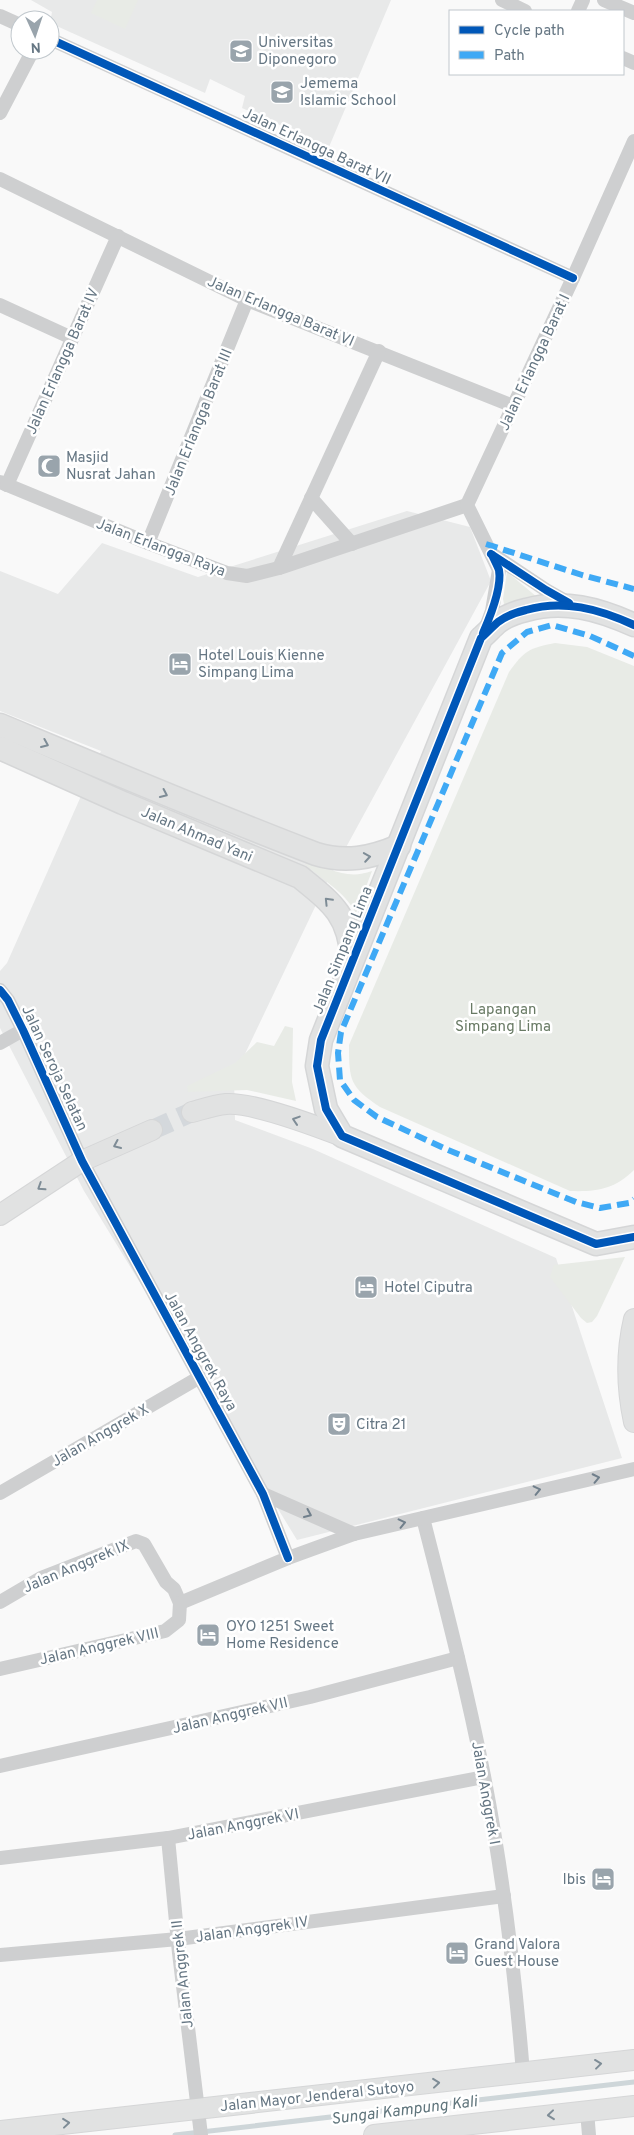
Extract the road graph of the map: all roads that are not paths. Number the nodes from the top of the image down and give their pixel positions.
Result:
1 (502, 0) edge
2 (604, 0) edge
3 (523, 10) edge
4 (634, 13) edge
5 (60, 44) edge
6 (27, 60) edge
7 (0, 113) edge
8 (634, 141) edge
9 (0, 179) edge
10 (118, 236) junction
11 (573, 278) junction
12 (248, 300) junction
13 (0, 305) edge
14 (72, 338) junction
15 (379, 351) junction
16 (514, 406) junction
17 (3, 484) edge
18 (311, 498) junction
19 (467, 505) junction
20 (148, 543) junction
21 (352, 544) junction
22 (491, 554) junction
23 (279, 568) junction
24 (572, 605) junction
25 (632, 623) edge
26 (481, 638) junction
27 (0, 725) edge
28 (0, 748) edge
29 (399, 846) junction
30 (352, 960) junction
31 (3, 998) edge
32 (23, 1030) junction
33 (0, 1043) edge
34 (192, 1112) tunnel mouth
35 (152, 1130) tunnel mouth
36 (342, 1136) junction
37 (82, 1161) junction
38 (0, 1214) edge
39 (634, 1237) edge
40 (634, 1319) edge
41 (200, 1377) junction
42 (634, 1422) edge
43 (634, 1469) edge
44 (0, 1493) edge
45 (263, 1494) junction
46 (423, 1518) junction
47 (354, 1534) junction
48 (288, 1558) junction
49 (0, 1602) edge
50 (180, 1603) junction
51 (458, 1658) junction
52 (0, 1669) edge
53 (0, 1766) edge
54 (484, 1777) junction
55 (168, 1838) junction
56 (0, 1858) edge
57 (504, 1896) junction
58 (178, 1939) junction
59 (0, 1955) edge
60 (634, 2060) edge
61 (523, 2073) junction
62 (634, 2106) edge
63 (587, 2111) junction
64 (198, 2112) junction
65 (451, 2130) edge
66 (0, 2131) edge
67 (201, 2135) edge
68 (374, 2135) edge
69 (589, 2135) edge

1 - 3 street
2 - 4 street
5 - 11 street, Jalan Erlangga Barat VII
6 - 7 street
8 - 11 street, Jalan Erlangga Barat I
9 - 10 street, Jalan Erlangga Barat VI
10 - 12 street, Jalan Erlangga Barat VI
10 - 14 street, Jalan Erlangga Barat IV
11 - 16 street, Jalan Erlangga Barat I
12 - 15 street, Jalan Erlangga Barat VI
12 - 20 street, Jalan Erlangga Barat III
13 - 14 street
14 - 17 street, Jalan Erlangga Barat IV
15 - 16 street, Jalan Erlangga Barat VI
15 - 18 street
16 - 19 street, Jalan Erlangga Barat I
17 - 20 street, Jalan Erlangga Raya
18 - 21 street
18 - 23 street
19 - 21 street, Jalan Erlangga Raya
19 - 22 street
20 - 23 street, Jalan Erlangga Raya
21 - 23 street, Jalan Erlangga Raya
22 - 24 street
22 - 26 street
24 - 25 main road, Jalan Simpang Lima
24 - 26 main road, Jalan Simpang Lima
26 - 29 main road, Jalan Simpang Lima
27 -> 29 main road, Jalan Ahmad Yani
30 -> 28 main road, Jalan Ahmad Yani
29 - 30 main road, Jalan Simpang Lima
30 - 36 main road, Jalan Simpang Lima
31 - 32 street, Jalan Seroja Selatan
32 - 33 street
32 - 37 street, Jalan Seroja Selatan
36 -> 34 main road
35 -> 37 main road
36 - 39 main road
37 -> 38 main road
37 - 41 street, Jalan Anggrek Raya
40 - 42 main road
41 - 44 street, Jalan Anggrek X
41 - 45 street, Jalan Anggrek Raya
46 -> 43 street
45 -> 47 street
45 - 48 street, Jalan Anggrek Raya
47 -> 46 street
46 - 51 street, Jalan Anggrek I
47 - 48 street
48 - 50 street
49 - 50 street, Jalan Anggrek IX
50 - 52 street, Jalan Anggrek VIII
51 - 53 street, Jalan Anggrek VII
51 - 54 street, Jalan Anggrek I
54 - 55 street, Jalan Anggrek VI
54 - 57 street, Jalan Anggrek I
55 - 56 street, Jalan Anggrek VI
55 - 58 street, Jalan Anggrek II
57 - 58 street, Jalan Anggrek IV
57 - 61 street, Jalan Anggrek I
58 - 59 street, Jalan Anggrek IV
58 - 64 street, Jalan Anggrek II
61 -> 60 main road, Jalan Mayor Jenderal Sutoyo
64 -> 61 main road, Jalan Mayor Jenderal Sutoyo
62 - 63 main road
63 -> 65 main road
63 - 69 street
66 -> 64 main road, Jalan Mayor Jenderal Sutoyo
64 - 67 street, Jalan Anggrek II
65 - 68 main road

